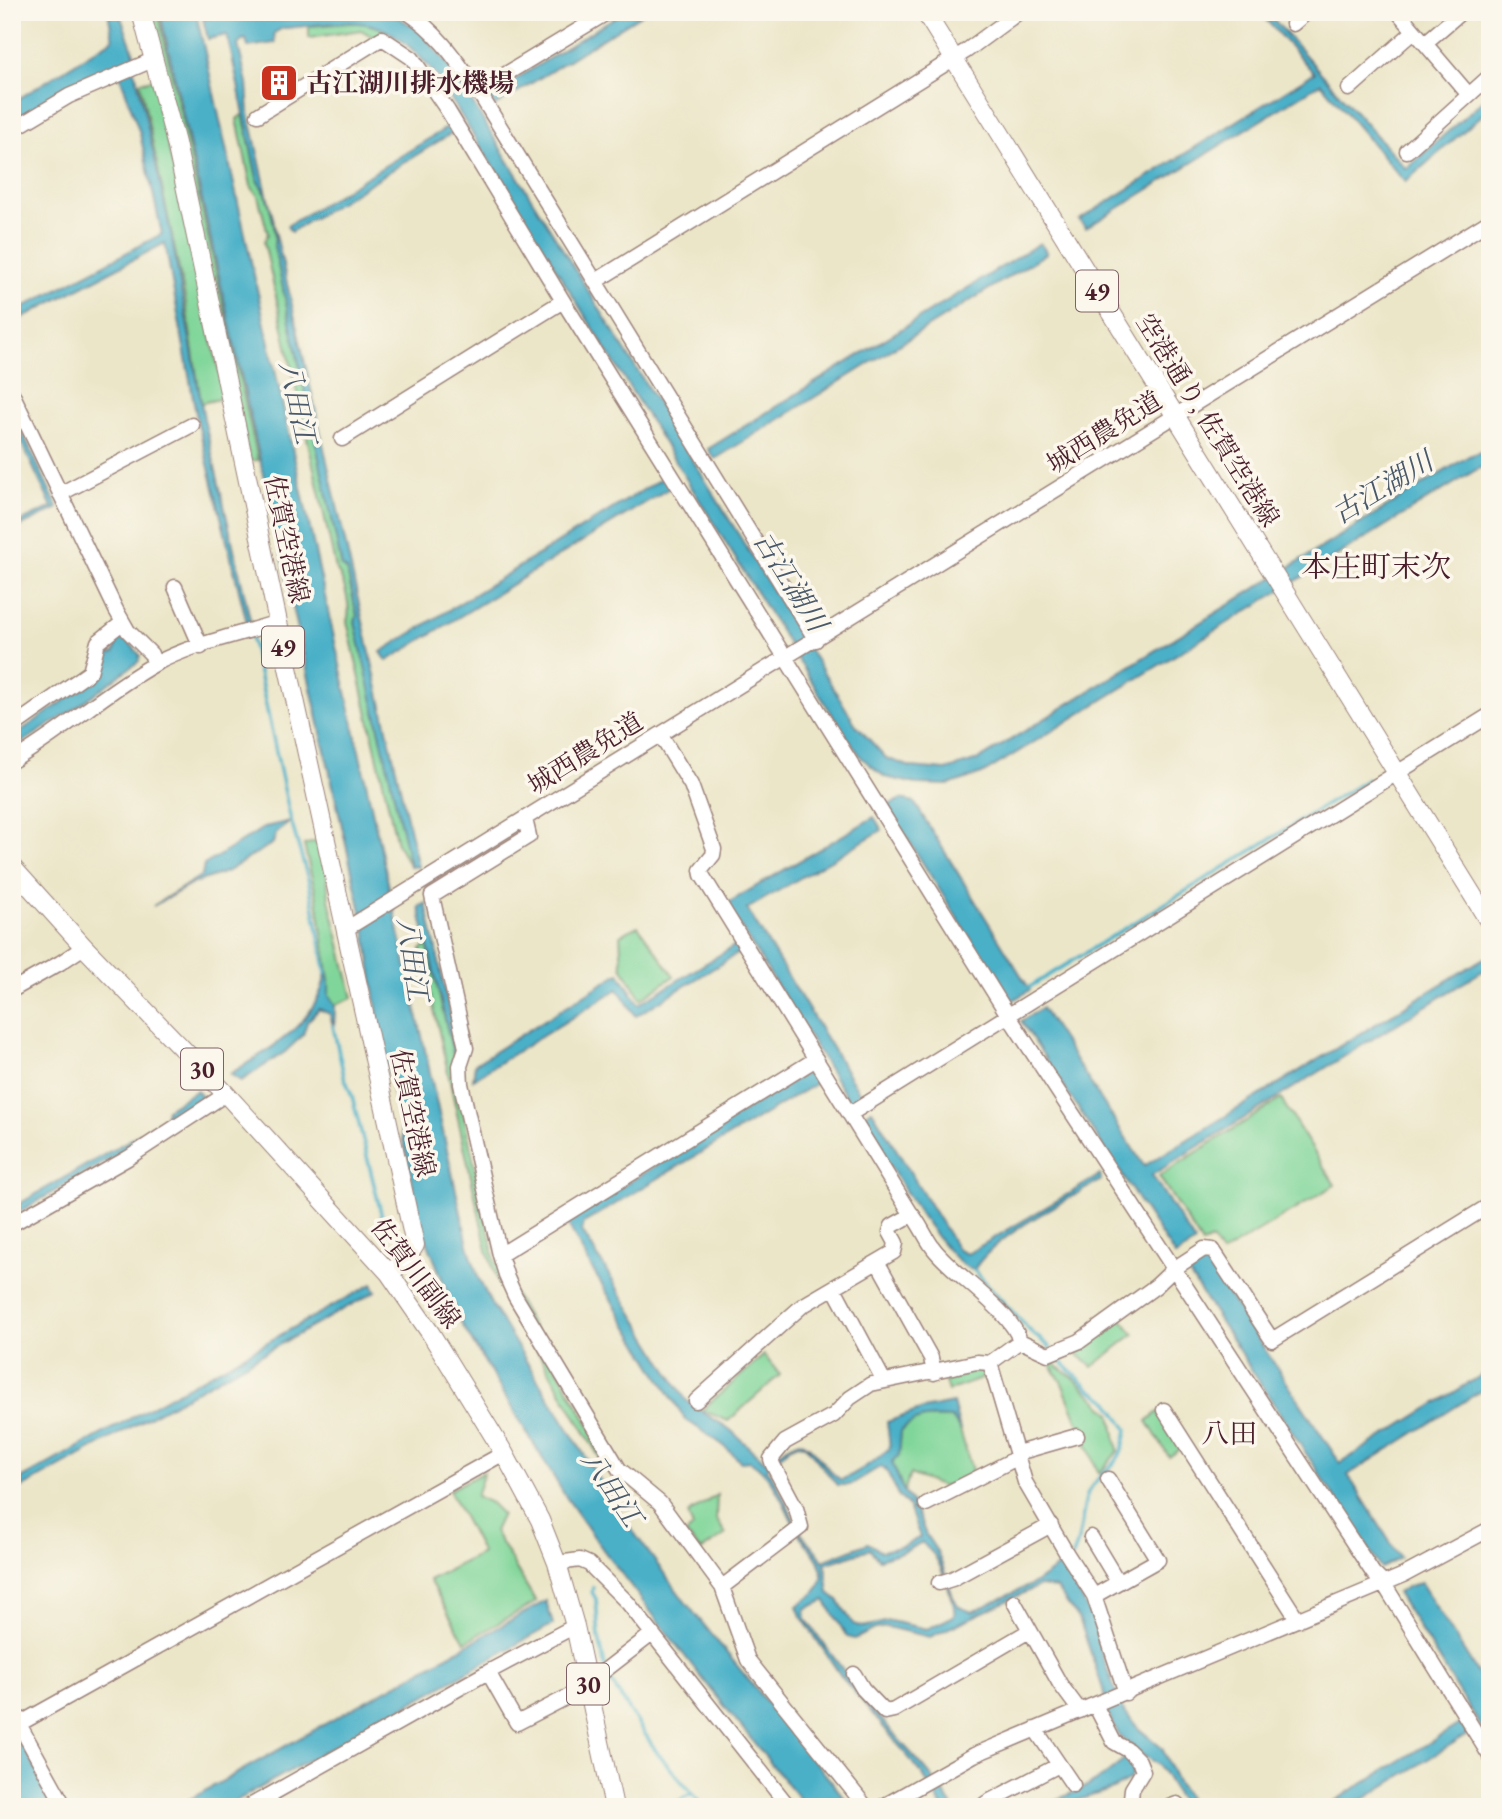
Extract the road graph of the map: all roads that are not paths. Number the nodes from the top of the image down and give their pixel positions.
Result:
1 (141, 12) edge
2 (407, 12) edge
3 (608, 12) edge
4 (925, 12) edge
5 (1019, 12) edge
6 (1307, 12) edge
7 (1398, 12) edge
8 (1461, 12) edge
9 (1293, 24) dead end
10 (1415, 31) junction
11 (1425, 43) junction
12 (155, 59) junction
13 (954, 59) junction
14 (1490, 76) edge
15 (1349, 89) dead end
16 (478, 91) junction
17 (1469, 94) junction
18 (258, 115) dead end
19 (12, 130) edge
20 (1407, 151) dead end
21 (1490, 221) edge
22 (596, 281) junction
23 (563, 301) junction
24 (12, 393) edge
25 (1175, 417) junction
26 (192, 425) dead end
27 (342, 439) dead end
28 (60, 494) junction
29 (176, 587) dead end
30 (278, 622) junction
31 (122, 623) junction
32 (816, 640) junction
33 (201, 647) junction
34 (786, 658) junction
35 (155, 664) junction
36 (1490, 715) edge
37 (12, 727) edge
38 (661, 736) junction
39 (12, 761) edge
40 (1396, 772) junction
41 (526, 819) junction
42 (12, 867) edge
43 (1490, 923) edge
44 (346, 929) junction
45 (84, 947) junction
46 (12, 990) edge
47 (1008, 1015) junction
48 (816, 1059) junction
49 (226, 1094) junction
50 (850, 1114) junction
51 (1490, 1205) edge
52 (910, 1212) junction
53 (12, 1224) edge
54 (500, 1255) junction
55 (878, 1263) junction
56 (1175, 1268) junction
57 (390, 1273) junction
58 (834, 1288) junction
59 (1020, 1341) junction
60 (990, 1363) junction
61 (934, 1373) junction
62 (884, 1381) junction
63 (696, 1401) dead end
64 (1164, 1410) dead end
65 (1077, 1436) dead end
66 (504, 1453) junction
67 (1016, 1457) junction
68 (1108, 1479) dead end
69 (926, 1504) dead end
70 (1051, 1525) junction
71 (1490, 1529) edge
72 (1091, 1537) dead end
73 (557, 1563) junction
74 (946, 1581) dead end
75 (1118, 1582) junction
76 (1384, 1584) junction
77 (722, 1587) junction
78 (1094, 1596) junction
79 (1014, 1602) dead end
80 (1298, 1620) junction
81 (575, 1626) junction
82 (1029, 1631) junction
83 (652, 1634) junction
84 (488, 1672) junction
85 (854, 1674) dead end
86 (599, 1675) junction
87 (1124, 1694) junction
88 (1099, 1703) junction
89 (1080, 1711) junction
90 (16, 1726) edge
91 (1035, 1730) junction
92 (1490, 1756) edge
93 (1059, 1765) junction
94 (1073, 1785) dead end
95 (271, 1801) edge
96 (986, 1803) dead end
97 (65, 1807) edge
98 (248, 1807) edge
99 (614, 1807) edge
100 (789, 1807) edge
101 (866, 1807) edge
102 (882, 1807) edge
103 (1130, 1807) edge

1 - 12 main road, 佐賀空港線 / 49
2 - 16 street
3 - 16 street
4 - 13 main road, 空港通り, 佐賀空港線 / 49
5 - 13 street
6 - 9 street
7 - 10 street
8 - 11 street
10 - 11 street
10 - 15 street
11 - 17 street
12 - 19 street
12 - 30 main road, 佐賀空港線 / 49
13 - 22 street
13 - 25 main road, 空港通り, 佐賀空港線 / 49
14 - 17 street
16 - 22 street
17 - 20 street
18 - 23 street
21 - 25 street, 城西農免道
22 - 32 street
23 - 27 street
23 - 34 street
24 - 28 street
25 - 32 street, 城西農免道
25 - 40 main road, 空港通り, 佐賀空港線 / 49
26 - 28 street
28 - 31 street
29 - 33 street
30 - 33 street
30 - 44 main road, 佐賀空港線 / 49
31 - 35 street
31 - 37 street
32 - 34 street, 城西農免道
33 - 35 street
34 - 38 street, 城西農免道
34 - 47 street
35 - 39 street
36 - 40 street
38 - 41 street, 城西農免道
38 - 48 street
40 - 43 main road, 49
40 - 47 street
41 - 44 street, 城西農免道
41 - 54 street
42 - 45 main road, 佐賀川副線 / 30
44 - 57 main road, 佐賀空港線 / 49
45 - 46 street
45 - 49 main road, 佐賀川副線 / 30
47 - 50 street
47 - 56 street
48 - 50 street
48 - 54 street
49 - 53 street
49 - 57 main road, 佐賀川副線 / 30
50 - 52 street
51 - 56 street
52 - 55 street
52 - 59 street
54 - 77 street
55 - 58 street
55 - 61 street
56 - 59 street
56 - 76 street
57 - 66 main road, 佐賀川副線 / 30
58 - 62 street
58 - 63 street
59 - 60 street
60 - 61 street
60 - 67 street
61 - 62 street
62 - 77 street
64 - 80 street
65 - 67 street
66 - 73 main road, 佐賀川副線 / 30
66 - 90 street
67 - 69 street
67 - 70 street
68 - 75 street
70 - 74 street
70 - 78 street
71 - 76 street
72 - 75 street
73 - 81 main road, 佐賀川副線 / 30
73 - 83 street
75 - 78 street
76 - 80 street
76 - 92 street
77 - 101 street
78 - 87 street
79 - 82 street
80 - 87 street
81 - 84 street
81 - 86 main road, 佐賀川副線 / 30
82 - 85 street
82 - 89 street
83 - 86 street
83 - 100 street
84 - 86 street
84 - 95 street
86 - 99 main road, 佐賀川副線 / 30
87 - 88 street
88 - 89 street
88 - 103 street
89 - 91 street
90 - 97 street
91 - 93 street
91 - 102 street
93 - 94 street
93 - 96 street
95 - 98 street

